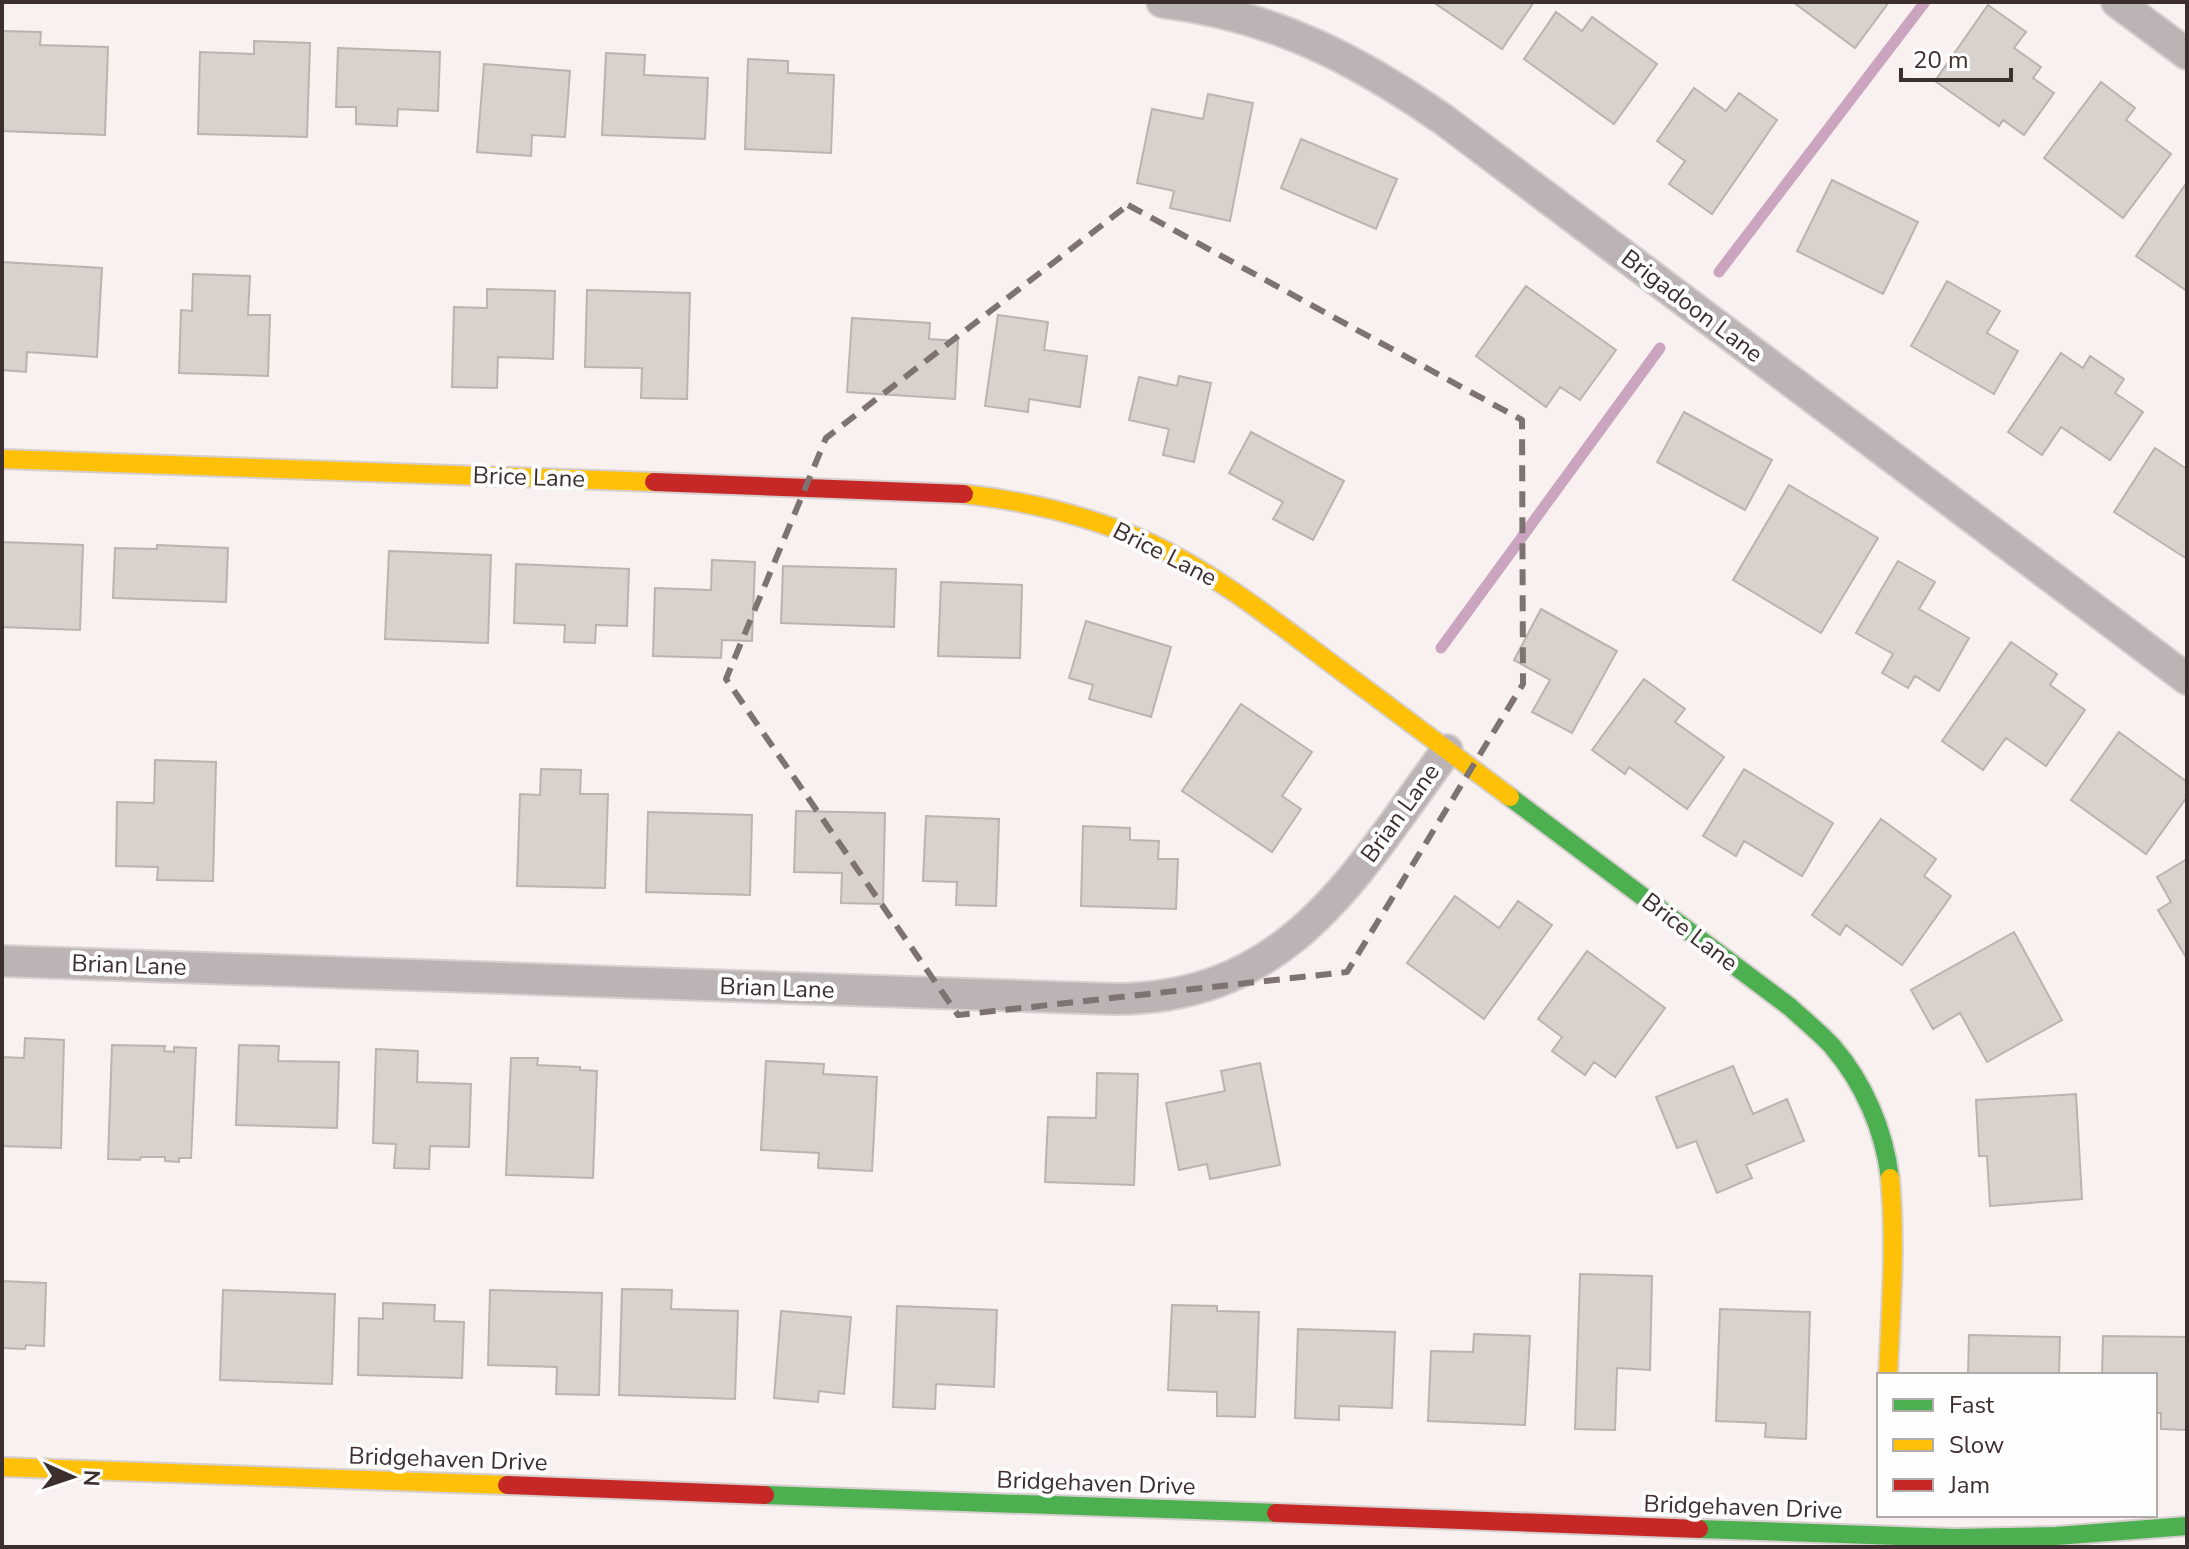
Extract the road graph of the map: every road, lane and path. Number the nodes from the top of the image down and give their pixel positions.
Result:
1 (1162, 2) edge
2 (2117, 2) edge
3 (2187, 54) edge
4 (2, 459) edge
5 (2187, 679) edge
6 (1447, 750) junction
7 (2, 961) edge
8 (1888, 1373) edge
9 (2, 1467) edge
10 (1882, 1526) edge
11 (2187, 1526) edge

1 - 5 street, Brigadoon Lane
2 - 3 street
4 - 6 street, Brice Lane
6 - 7 street, Brian Lane
6 - 8 street, Brice Lane
9 - 10 street, Bridgehaven Drive
10 - 11 street, Bridgehaven Drive

